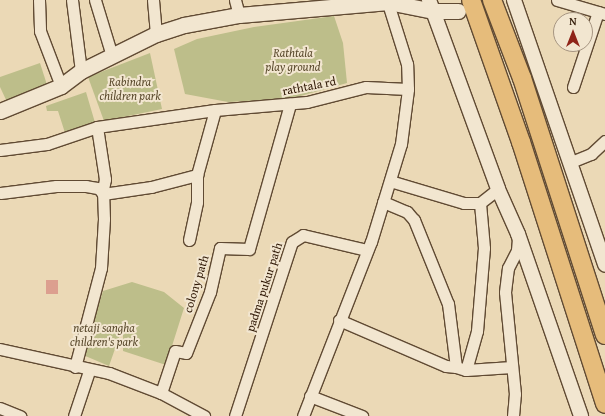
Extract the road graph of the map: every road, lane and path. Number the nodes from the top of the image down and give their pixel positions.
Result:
1 (39, 0) edge
2 (72, 0) edge
3 (95, 0) edge
4 (153, 0) edge
5 (235, 0) edge
6 (492, 0) edge
7 (514, 0) edge
8 (557, 0) edge
9 (387, 1) edge
10 (328, 4) edge
11 (464, 5) edge
12 (432, 6) edge
13 (601, 13) edge
14 (239, 15) junction
15 (156, 34) junction
16 (112, 56) junction
17 (81, 71) junction
18 (60, 86) junction
19 (572, 87) dead end
20 (408, 89) junction
21 (290, 104) junction
22 (215, 110) junction
23 (0, 111) edge
24 (97, 127) junction
25 (605, 141) edge
26 (0, 150) edge
27 (571, 162) junction
28 (197, 175) junction
29 (390, 181) junction
30 (498, 189) junction
31 (101, 192) junction
32 (0, 193) edge
33 (383, 202) junction
34 (480, 203) junction
35 (518, 234) junction
36 (189, 240) dead end
37 (367, 250) junction
38 (603, 251) edge
39 (605, 265) edge
40 (340, 320) junction
41 (605, 335) edge
42 (0, 349) edge
43 (75, 362) junction
44 (512, 366) junction
45 (461, 368) junction
46 (89, 371) junction
47 (161, 393) junction
48 (310, 396) junction
49 (605, 404) edge
50 (0, 408) edge
51 (20, 416) edge
52 (74, 416) edge
53 (204, 416) edge
54 (235, 416) edge
55 (303, 416) edge
56 (362, 416) edge
57 (513, 416) edge
58 (581, 416) edge

1 - 18 street
2 - 17 street
3 - 16 street
4 - 15 street
5 - 14 street
6 - 41 highway
7 - 27 street
8 - 13 street
9 - 10 main road
9 - 12 main road
9 - 20 street
10 - 14 main road
11 - 12 main road
11 - 49 highway
12 - 30 street
13 - 19 street
14 - 15 main road
15 - 16 main road
16 - 17 main road
17 - 18 main road
18 - 23 main road
20 - 21 street, rathtala rd
20 - 29 street
21 - 22 street, rathtala rd
21 - 47 street, colony path
22 - 24 street, rathtala rd
22 - 28 street
24 - 26 street, rathtala rd
24 - 31 street
25 - 27 street
27 - 38 street
28 - 31 street
28 - 36 street
29 - 33 street
29 - 34 street
30 - 34 street
30 - 35 street
31 - 32 street
31 - 43 street
33 - 37 street
33 - 45 street
34 - 45 street
35 - 44 street
35 - 58 street
37 - 40 street
37 - 54 street, padma pukur path
38 - 39 street
40 - 45 street
40 - 48 street
42 - 43 street
43 - 46 street
44 - 45 street
44 - 57 street
46 - 47 street
46 - 52 street
47 - 53 street
48 - 55 street
48 - 56 street
50 - 51 street

